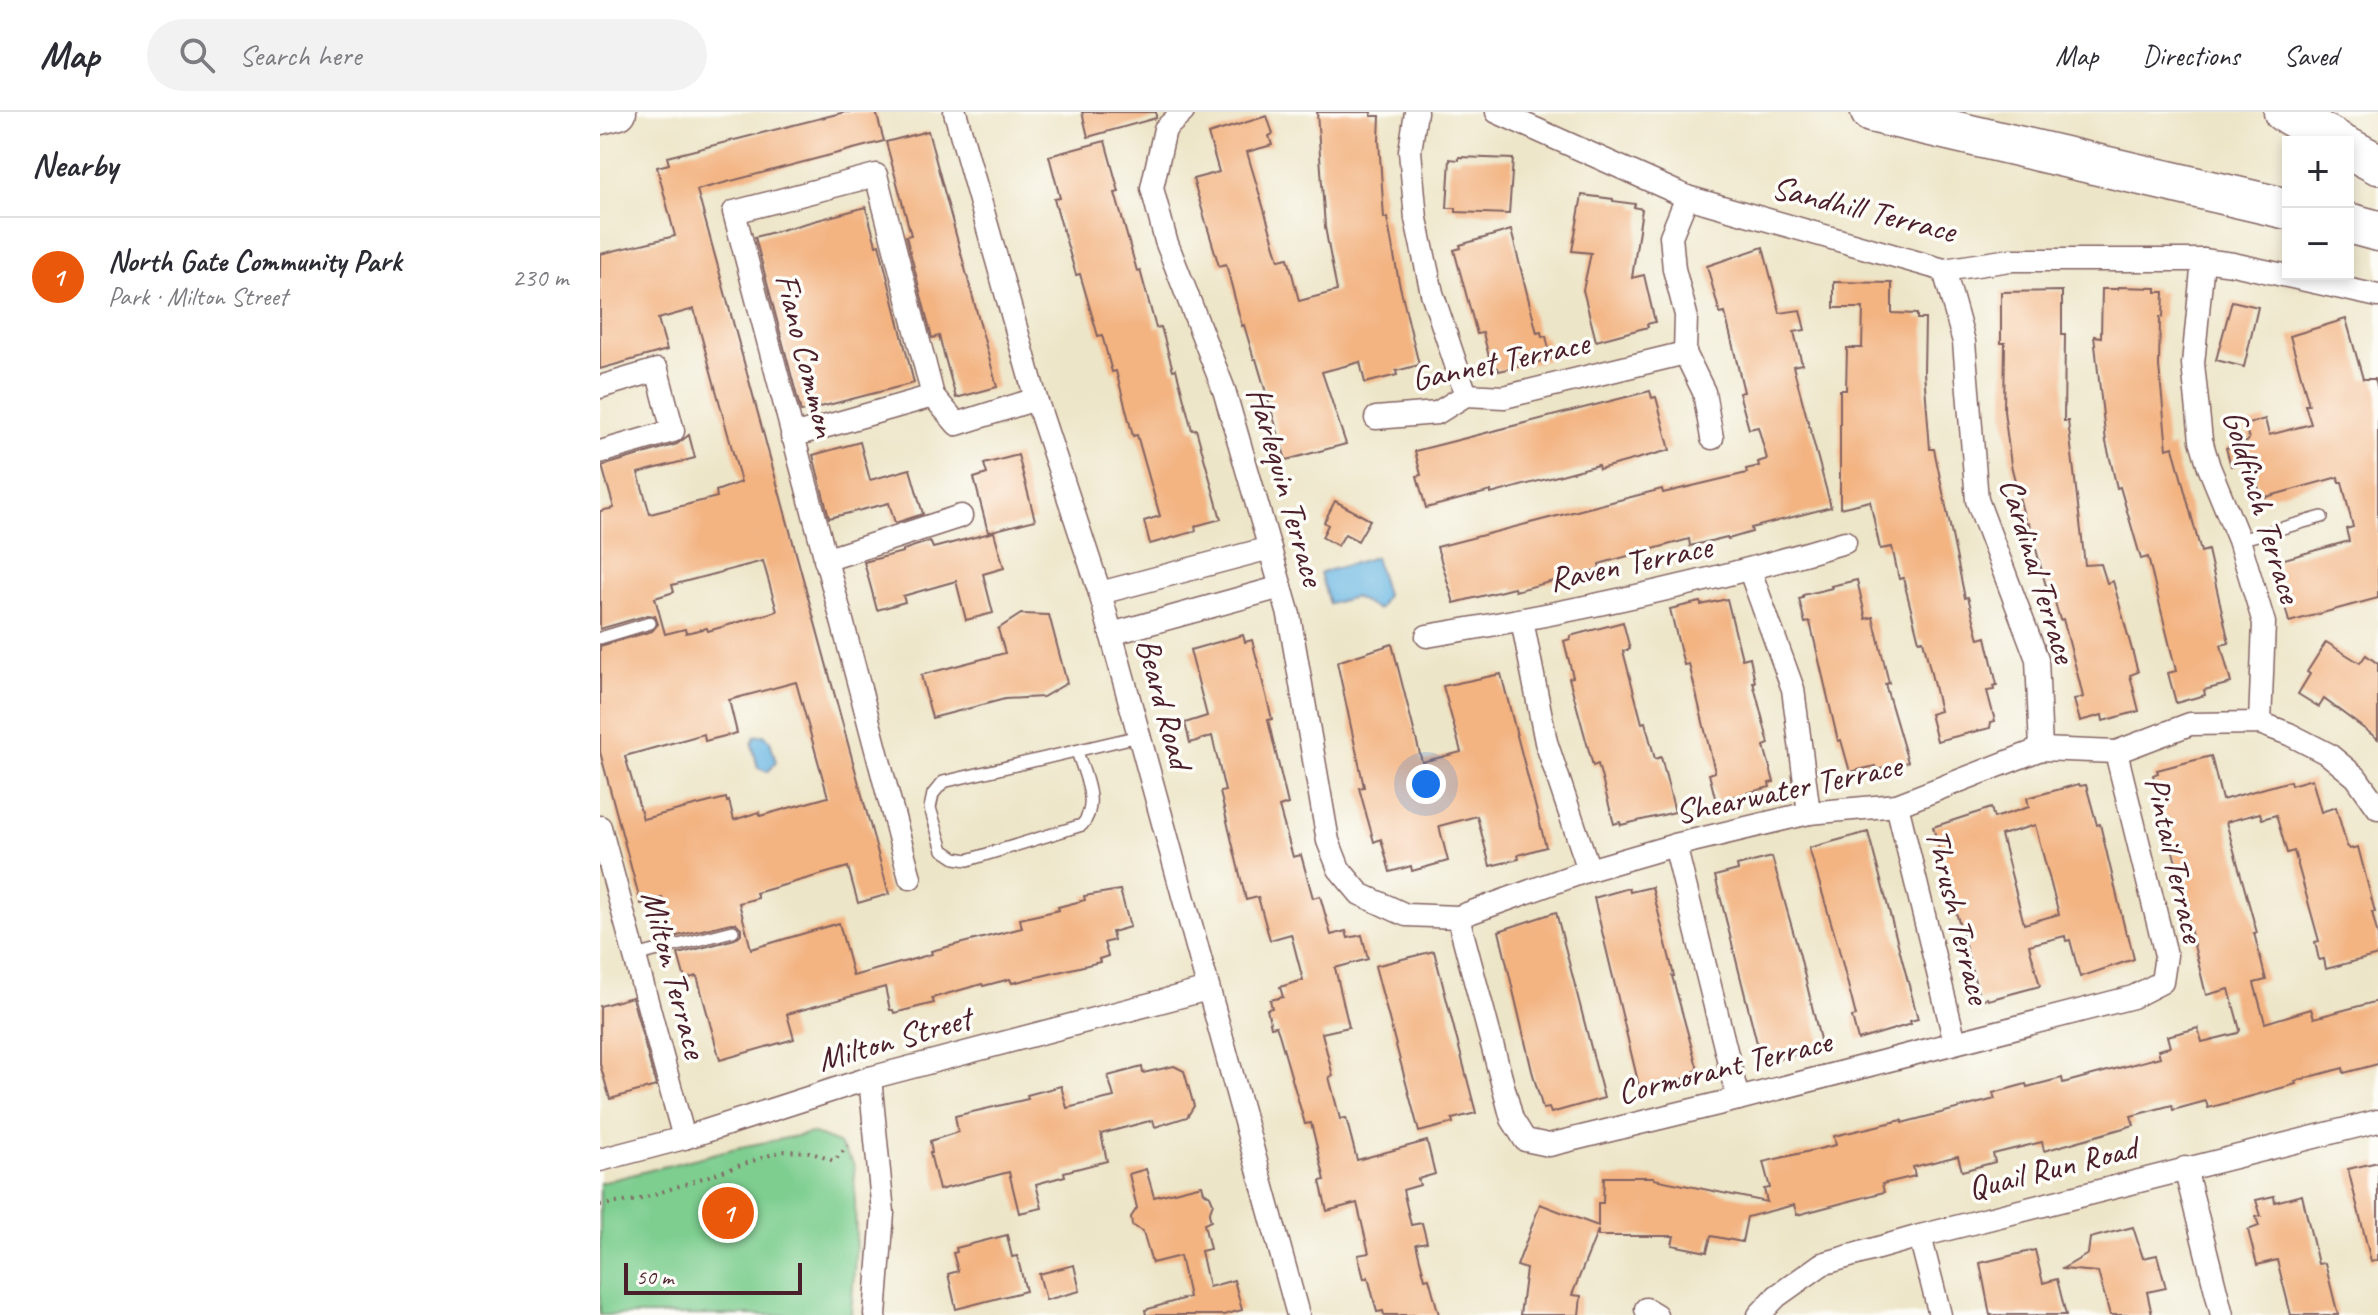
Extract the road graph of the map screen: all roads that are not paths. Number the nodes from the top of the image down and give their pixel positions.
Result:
1 (619, 112) edge
2 (955, 112) edge
3 (1183, 112) edge
4 (1416, 112) edge
5 (1497, 112) edge
6 (1871, 112) edge
7 (2284, 112) edge
8 (600, 117) edge
9 (2327, 136) edge
10 (2354, 151) edge
11 (2378, 164) edge
12 (1687, 197) junction
13 (2284, 208) edge
14 (2354, 225) edge
15 (2378, 231) edge
16 (2203, 260) junction
17 (1944, 270) junction
18 (2377, 297) edge
19 (1685, 353) junction
20 (600, 387) edge
21 (1466, 395) junction
22 (933, 396) junction
23 (1036, 399) junction
24 (1376, 418) dead end
25 (792, 436) junction
26 (1712, 438) dead end
27 (600, 452) edge
28 (961, 516) dead end
29 (2322, 517) dead end
30 (2239, 540) junction
31 (1845, 542) dead end
32 (1270, 548) junction
33 (825, 560) junction
34 (1750, 571) junction
35 (1281, 587) junction
36 (1100, 593) junction
37 (1522, 620) junction
38 (650, 623) dead end
39 (1111, 634) junction
40 (1427, 636) dead end
41 (600, 638) edge
42 (2260, 723) junction
43 (1139, 736) junction
44 (2041, 749) junction
45 (1077, 751) junction
46 (2116, 752) junction
47 (1897, 805) junction
48 (2378, 808) edge
49 (1809, 813) junction
50 (600, 827) edge
51 (1675, 845) junction
52 (1339, 869) joint
53 (1589, 870) junction
54 (910, 878) dead end
55 (1458, 917) junction
56 (733, 931) dead end
57 (635, 956) junction
58 (2162, 982) joint
59 (1208, 989) junction
60 (1955, 1042) junction
61 (870, 1078) junction
62 (1738, 1099) junction
63 (2378, 1121) edge
64 (684, 1138) junction
65 (600, 1160) edge
66 (2185, 1168) junction
67 (1920, 1236) junction
68 (875, 1315) edge
69 (1298, 1315) edge
70 (1759, 1315) edge
71 (1940, 1315) edge
72 (2222, 1315) edge

1 - 8 main road
2 - 23 street, Beard Road
3 - 32 street, Harlequin Terrace
4 - 21 street
5 - 12 street, Sandhill Terrace
6 - 13 highway
7 - 9 highway
10 - 11 highway
12 - 17 street, Sandhill Terrace
12 - 19 street
14 - 15 highway
16 - 17 street, Sandhill Terrace
16 - 18 street, Sandhill Terrace
16 - 30 street, Goldfinch Terrace
17 - 44 street, Cardinal Terrace
19 - 21 street, Gannet Terrace
19 - 26 street
20 - 27 street
21 - 24 street, Gannet Terrace
22 - 23 street
22 - 25 street
22 - 25 street, Fiano Common
23 - 36 street, Beard Road
25 - 33 street, Fiano Common
28 - 33 street
29 - 30 lane
30 - 42 street, Goldfinch Terrace
31 - 34 street, Raven Terrace
32 - 35 street, Harlequin Terrace
32 - 36 street
33 - 54 street, Fiano Common
34 - 37 street, Raven Terrace
34 - 49 street
35 - 39 street
35 - 52 street, Harlequin Terrace
36 - 39 street, Beard Road
37 - 40 street, Raven Terrace
37 - 53 street
38 - 41 lane
39 - 43 street, Beard Road
42 - 46 street, Shearwater Terrace
42 - 48 street, Shearwater Terrace
43 - 45 lane
43 - 59 street, Beard Road
44 - 46 street, Shearwater Terrace
44 - 47 street, Shearwater Terrace
45 - 45 lane
46 - 58 street, Pintail Terrace
47 - 49 street, Shearwater Terrace
47 - 60 street, Thrush Terrace
49 - 51 street, Shearwater Terrace
50 - 57 street, Milton Terrace
51 - 53 street, Shearwater Terrace
51 - 62 street
52 - 55 street, Shearwater Terrace
53 - 55 street, Shearwater Terrace
55 - 62 street, Cormorant Terrace
56 - 57 lane
57 - 64 street, Milton Terrace
58 - 60 street, Cormorant Terrace
59 - 61 street, Milton Street
59 - 69 street, Beard Road
60 - 62 street, Cormorant Terrace
61 - 64 street, Milton Street
61 - 68 street
63 - 66 street, Quail Run Road
64 - 65 street, Milton Street
66 - 67 street, Quail Run Road
66 - 72 street
67 - 70 street, Quail Run Road
67 - 71 street

